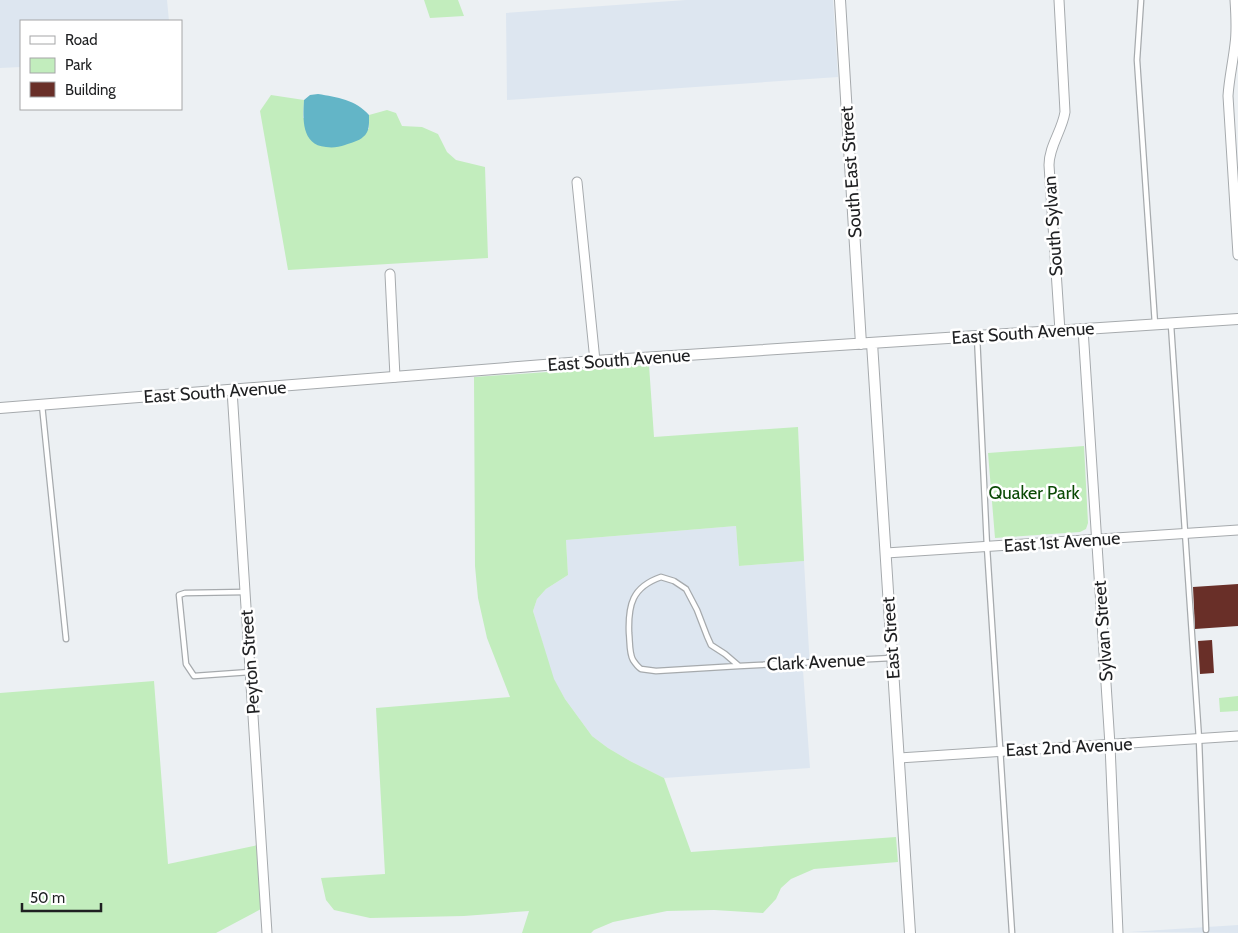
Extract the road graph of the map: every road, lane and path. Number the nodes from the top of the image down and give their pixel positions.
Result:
1 (840, 0) edge
2 (1059, 0) edge
3 (1141, 0) edge
4 (1235, 0) edge
5 (577, 182) dead end
6 (1238, 255) edge
7 (390, 274) dead end
8 (1238, 319) edge
9 (1171, 323) junction
10 (1155, 324) junction
11 (1083, 329) junction
12 (1060, 331) junction
13 (977, 336) junction
14 (872, 343) junction
15 (861, 344) junction
16 (595, 362) junction
17 (395, 377) junction
18 (232, 390) junction
19 (42, 405) junction
20 (0, 408) edge
21 (1238, 530) edge
22 (1185, 534) junction
23 (1097, 540) junction
24 (987, 547) junction
25 (886, 553) junction
26 (245, 592) junction
27 (66, 639) dead end
28 (893, 658) junction
29 (739, 666) junction
30 (250, 672) junction
31 (1238, 736) edge
32 (1199, 738) junction
33 (1110, 745) junction
34 (1000, 751) junction
35 (899, 758) junction
36 (1206, 930) dead end
37 (267, 933) edge
38 (910, 933) edge
39 (1012, 933) edge
40 (1118, 933) edge

1 - 15 street, South East Street
2 - 12 street, South Sylvan
3 - 10 lane
4 - 6 street
5 - 16 street
7 - 17 street
8 - 9 street, East South Avenue
9 - 10 street, East South Avenue
9 - 22 lane
10 - 11 street, East South Avenue
11 - 12 street, East South Avenue
11 - 23 street, Sylvan Street
12 - 13 street, East South Avenue
13 - 14 street, East South Avenue
13 - 24 lane
14 - 15 street, East South Avenue
14 - 25 street, East Street
15 - 16 street, East South Avenue
16 - 17 street, East South Avenue
17 - 18 street, East South Avenue
18 - 19 street, East South Avenue
18 - 26 street, Peyton Street
19 - 20 street, East South Avenue
19 - 27 lane
21 - 22 street, East 1st Avenue
22 - 23 street, East 1st Avenue
22 - 32 lane
23 - 24 street, East 1st Avenue
23 - 33 street, Sylvan Street
24 - 25 street, East 1st Avenue
24 - 34 lane
25 - 28 street, East Street
26 - 30 street, Peyton Street
26 - 30 lane
28 - 29 lane, Clark Avenue
28 - 35 street, East Street
29 - 29 lane, Clark Avenue
30 - 37 street, Peyton Street
31 - 32 street, East 2nd Avenue
32 - 33 street, East 2nd Avenue
32 - 36 lane
33 - 34 street, East 2nd Avenue
33 - 40 street, Sylvan Street
34 - 35 street, East 2nd Avenue
34 - 39 lane
35 - 38 street, East Street

